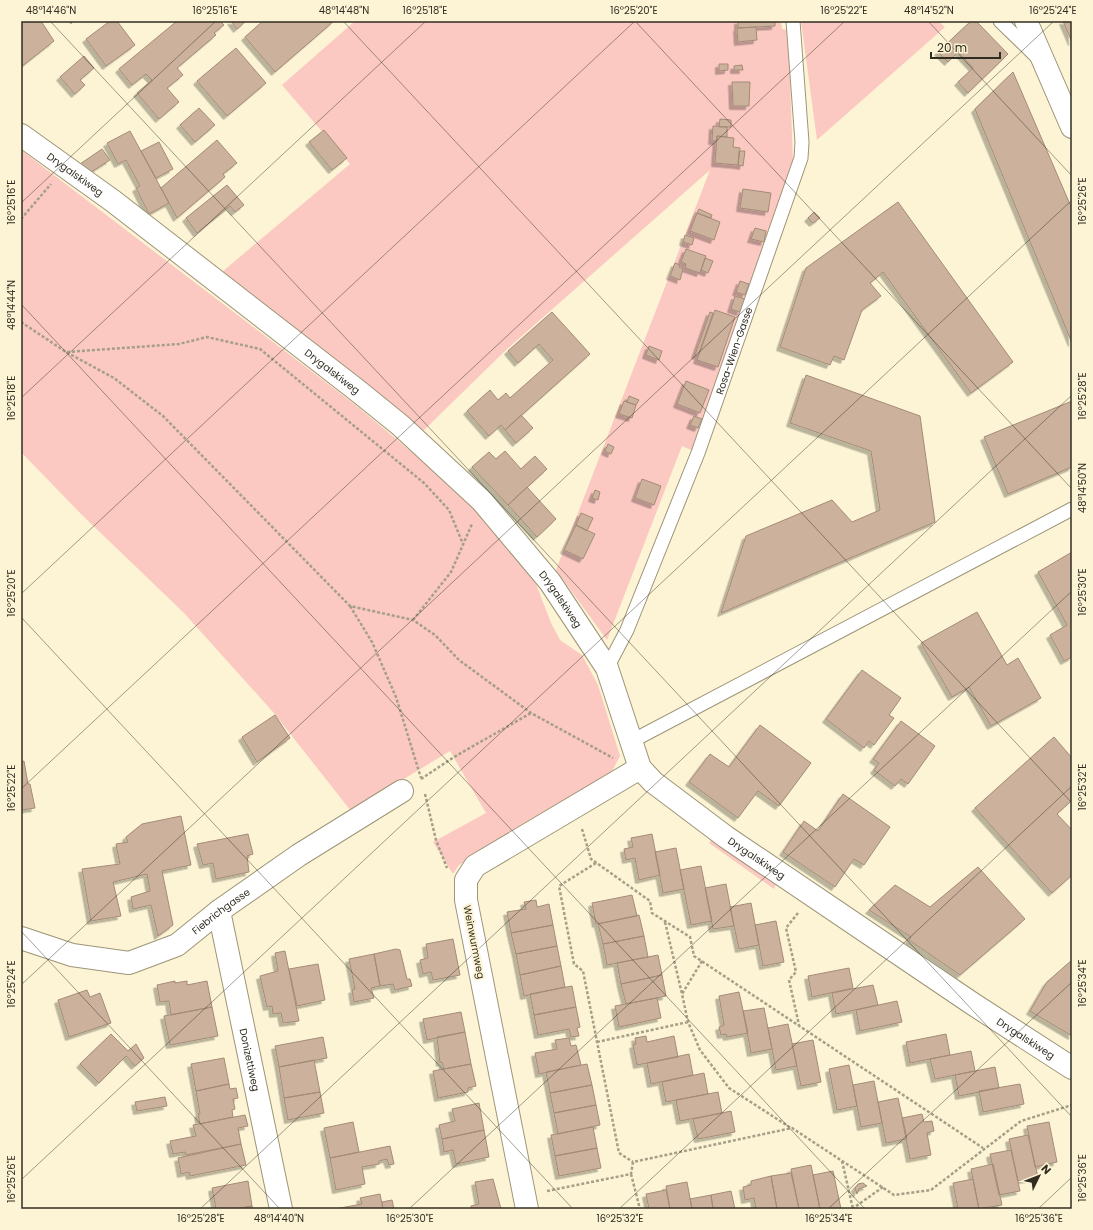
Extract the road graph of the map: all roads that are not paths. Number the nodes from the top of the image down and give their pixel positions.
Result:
1 (793, 21) edge
2 (1000, 21) edge
3 (1026, 21) edge
4 (1045, 64) junction
5 (1072, 127) edge
6 (21, 135) edge
7 (1072, 509) edge
8 (607, 668) junction
9 (632, 741) junction
10 (640, 768) junction
11 (402, 791) road end
12 (219, 911) junction
13 (21, 938) edge
14 (1072, 1068) edge
15 (526, 1202) edge
16 (281, 1209) edge

1 - 8 lane, Rosa-Wien-Gasse
2 - 4 lane
3 - 4 street
4 - 5 street
6 - 8 street, Drygalskiweg
7 - 9 lane
8 - 9 street, Drygalskiweg
9 - 10 street, Drygalskiweg
10 - 14 street, Drygalskiweg
10 - 15 street, Weinwurmweg
11 - 12 street, Fiebrichgasse
12 - 13 street, Fiebrichgasse
12 - 16 street, Donizettiweg

